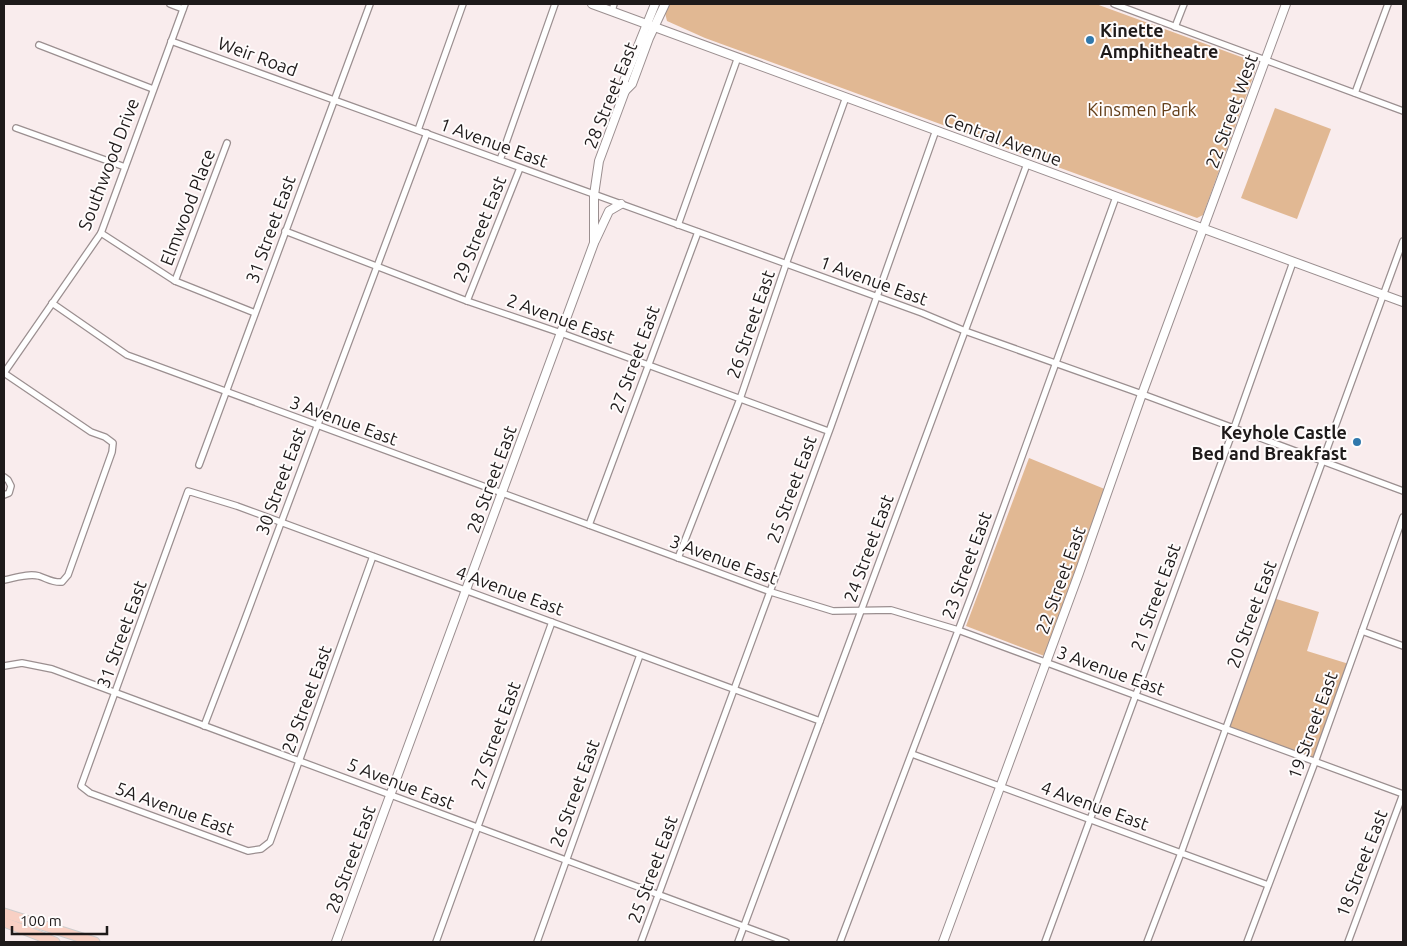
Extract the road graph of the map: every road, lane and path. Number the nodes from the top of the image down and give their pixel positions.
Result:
1 (170, 4) edge
2 (370, 4) edge
3 (463, 4) edge
4 (555, 4) edge
5 (592, 4) edge
6 (655, 4) edge
7 (665, 4) edge
8 (1114, 4) edge
9 (1184, 4) edge
10 (1286, 4) edge
11 (1388, 4) edge
12 (184, 6) edge
13 (613, 7) edge
14 (646, 24) junction
15 (655, 27) junction
16 (1175, 27) junction
17 (171, 41) junction
18 (39, 45) dead end
19 (738, 57) junction
20 (1266, 60) junction
21 (153, 89) junction
22 (626, 91) junction
23 (1355, 93) junction
24 (846, 97) junction
25 (334, 100) junction
26 (1403, 110) edge
27 (16, 128) dead end
28 (418, 130) junction
29 (936, 130) junction
30 (426, 133) junction
31 (227, 143) dead end
32 (500, 160) junction
33 (1027, 164) junction
34 (125, 167) junction
35 (520, 168) junction
36 (594, 195) junction
37 (1116, 197) junction
38 (620, 204) junction
39 (678, 225) junction
40 (1204, 228) junction
41 (285, 231) junction
42 (698, 232) junction
43 (101, 234) junction
44 (1403, 241) edge
45 (594, 243) junction
46 (1293, 262) junction
47 (786, 264) junction
48 (376, 266) junction
49 (175, 281) junction
50 (1384, 295) junction
51 (877, 297) junction
52 (467, 301) junction
53 (1403, 302) edge
54 (52, 303) junction
55 (256, 313) junction
56 (965, 331) junction
57 (561, 333) junction
58 (1055, 364) junction
59 (648, 365) junction
60 (4, 373) edge
61 (226, 392) junction
62 (1142, 394) junction
63 (740, 399) junction
64 (317, 425) junction
65 (1234, 428) junction
66 (828, 430) junction
67 (1323, 462) junction
68 (199, 465) dead end
69 (4, 477) edge
70 (188, 491) joint
71 (1403, 491) edge
72 (502, 492) junction
73 (4, 495) edge
74 (1403, 517) edge
75 (280, 522) junction
76 (589, 525) junction
77 (373, 556) junction
78 (678, 558) junction
79 (4, 580) edge
80 (466, 590) junction
81 (770, 592) junction
82 (860, 611) junction
83 (552, 622) junction
84 (958, 630) junction
85 (1362, 631) junction
86 (1403, 646) edge
87 (640, 655) junction
88 (1046, 663) junction
89 (4, 666) edge
90 (734, 690) junction
91 (116, 693) junction
92 (1134, 695) junction
93 (820, 721) junction
94 (204, 726) junction
95 (1226, 729) junction
96 (912, 754) junction
97 (300, 761) junction
98 (1315, 762) junction
99 (81, 786) joint
100 (1000, 786) junction
101 (1403, 794) edge
102 (390, 795) junction
103 (1090, 819) junction
104 (477, 828) junction
105 (261, 849) joint
106 (1181, 853) junction
107 (565, 861) junction
108 (1268, 885) junction
109 (658, 894) junction
110 (4, 913) edge
111 (4, 922) edge
112 (743, 926) junction
113 (336, 941) edge
114 (55, 942) edge
115 (95, 942) edge
116 (436, 942) edge
117 (537, 942) edge
118 (641, 942) edge
119 (738, 942) edge
120 (786, 942) edge
121 (840, 942) edge
122 (943, 942) edge
123 (1045, 942) edge
124 (1147, 942) edge
125 (1247, 942) edge
126 (1348, 942) edge

1 - 12 street
2 - 25 street, 31 Street East
3 - 28 street
4 - 32 street, 29 Street East
5 - 13 street, Central Avenue
6 - 14 street
7 - 15 street, 28 Street East
8 - 16 street
9 - 16 street
10 - 20 street, 22 Street West
11 - 23 street
12 - 17 street, Southwood Drive
13 - 14 street, Central Avenue
14 - 15 street, Central Avenue
14 - 22 street
15 - 19 street, Central Avenue
15 - 22 street, 28 Street East
16 - 20 street
17 - 21 street, Southwood Drive
17 - 25 street, Weir Road
18 - 21 street
19 - 24 street, Central Avenue
19 - 39 street
20 - 23 street
20 - 40 street, 22 Street West
21 - 34 street, Southwood Drive
22 - 36 street, 28 Street East
23 - 26 street
24 - 29 street, Central Avenue
24 - 47 street, 26 Street East
25 - 28 street, 1 Avenue East
25 - 41 street, 31 Street East
27 - 34 street
28 - 30 street, 1 Avenue East
29 - 33 street, Central Avenue
29 - 51 street, 25 Street East
30 - 32 street, 1 Avenue East
30 - 48 street, 30 Street East
31 - 49 street, Elmwood Place
32 - 35 street, 1 Avenue East
33 - 37 street, Central Avenue
33 - 56 street, 24 Street East
34 - 43 street, Southwood Drive
35 - 36 street, 1 Avenue East
35 - 52 street, 29 Street East
36 - 38 street, 1 Avenue East
36 - 45 street, 28 Street East
37 - 40 street, Central Avenue
37 - 58 street, 23 Street East
38 - 39 street, 1 Avenue East
38 - 45 street
39 - 42 street, 1 Avenue East
40 - 46 street, Central Avenue
40 - 62 street, 22 Street East
41 - 48 street, 2 Avenue East
41 - 55 street, 31 Street East
42 - 47 street, 1 Avenue East
42 - 59 street, 27 Street East
43 - 49 street
43 - 54 street, Southwood Drive
44 - 50 street, 20 Street East
45 - 57 street, 28 Street East
46 - 50 street, Central Avenue
46 - 65 street, 21 Street East
47 - 51 street, 1 Avenue East
47 - 63 street, 26 Street East
48 - 52 street, 2 Avenue East
48 - 64 street, 30 Street East
49 - 55 street
50 - 53 street, Central Avenue
50 - 67 street, 20 Street East
51 - 56 street, 1 Avenue East
51 - 66 street, 25 Street East
52 - 57 street, 2 Avenue East
54 - 60 street, Southwood Drive
54 - 61 street, 3 Avenue East
55 - 61 street, 31 Street East
56 - 58 street, 1 Avenue East
56 - 82 street, 24 Street East
57 - 59 street, 2 Avenue East
57 - 72 street, 28 Street East
58 - 62 street, 1 Avenue East
58 - 84 street, 23 Street East
59 - 63 street, 2 Avenue East
59 - 76 street, 27 Street East
60 - 79 street
61 - 64 street, 3 Avenue East
61 - 68 street, 31 Street East
62 - 65 street, 1 Avenue East
62 - 88 street, 22 Street East
63 - 66 street, 2 Avenue East
63 - 78 street, 26 Street East
64 - 72 street, 3 Avenue East
64 - 75 street, 30 Street East
65 - 67 street, 1 Avenue East
65 - 92 street, 21 Street East
66 - 81 street, 25 Street East
67 - 71 street, 1 Avenue East
67 - 95 street, 20 Street East
69 - 73 street
70 - 75 street, 4 Avenue East
70 - 91 street, 31 Street East
72 - 76 street, 3 Avenue East
72 - 80 street, 28 Street East
74 - 85 street, 19 Street East
75 - 77 street, 4 Avenue East
75 - 94 street, 30 Street East
76 - 78 street, 3 Avenue East
77 - 80 street, 4 Avenue East
77 - 97 street, 29 Street East
78 - 81 street, 3 Avenue East
80 - 83 street, 4 Avenue East
80 - 102 street, 28 Street East
81 - 82 street, 3 Avenue East
81 - 90 street, 25 Street East
82 - 84 street, 3 Avenue East
82 - 93 street, 24 Street East
83 - 87 street, 4 Avenue East
83 - 104 street, 27 Street East
84 - 88 street, 3 Avenue East
84 - 96 street, 23 Street East
85 - 86 street
85 - 98 street, 19 Street East
87 - 90 street, 4 Avenue East
87 - 107 street, 26 Street East
88 - 92 street, 3 Avenue East
88 - 100 street, 22 Street East
89 - 91 street, 5 Avenue East
90 - 93 street, 4 Avenue East
90 - 109 street, 25 Street East
91 - 94 street, 5 Avenue East
91 - 99 street, 31 Street East
92 - 95 street, 3 Avenue East
92 - 103 street, 21 Street East
93 - 112 street, 24 Street East
94 - 97 street, 5 Avenue East
95 - 98 street, 3 Avenue East
95 - 106 street, 20 Street East
96 - 100 street, 4 Avenue East
96 - 121 street, 23 Street East
97 - 102 street, 5 Avenue East
97 - 105 street, 29 Street East
98 - 101 street, 3 Avenue East
98 - 108 street, 19 Street East
99 - 105 street, 5A Avenue East
100 - 103 street, 4 Avenue East
100 - 122 street, 22 Street East
101 - 126 street, 18 Street East
102 - 104 street, 5 Avenue East
102 - 113 street, 28 Street East
103 - 106 street, 4 Avenue East
103 - 123 street, 21 Street East
104 - 107 street, 5 Avenue East
104 - 116 street, 27 Street East
106 - 108 street, 4 Avenue East
106 - 124 street, 20 Street East
107 - 109 street, 5 Avenue East
107 - 117 street, 26 Street East
108 - 125 street, 19 Street East
109 - 112 street, 5 Avenue East
109 - 118 street, 25 Street East
110 - 115 main road
111 - 114 main road
112 - 119 street, 24 Street East
112 - 120 street, 5 Avenue East

